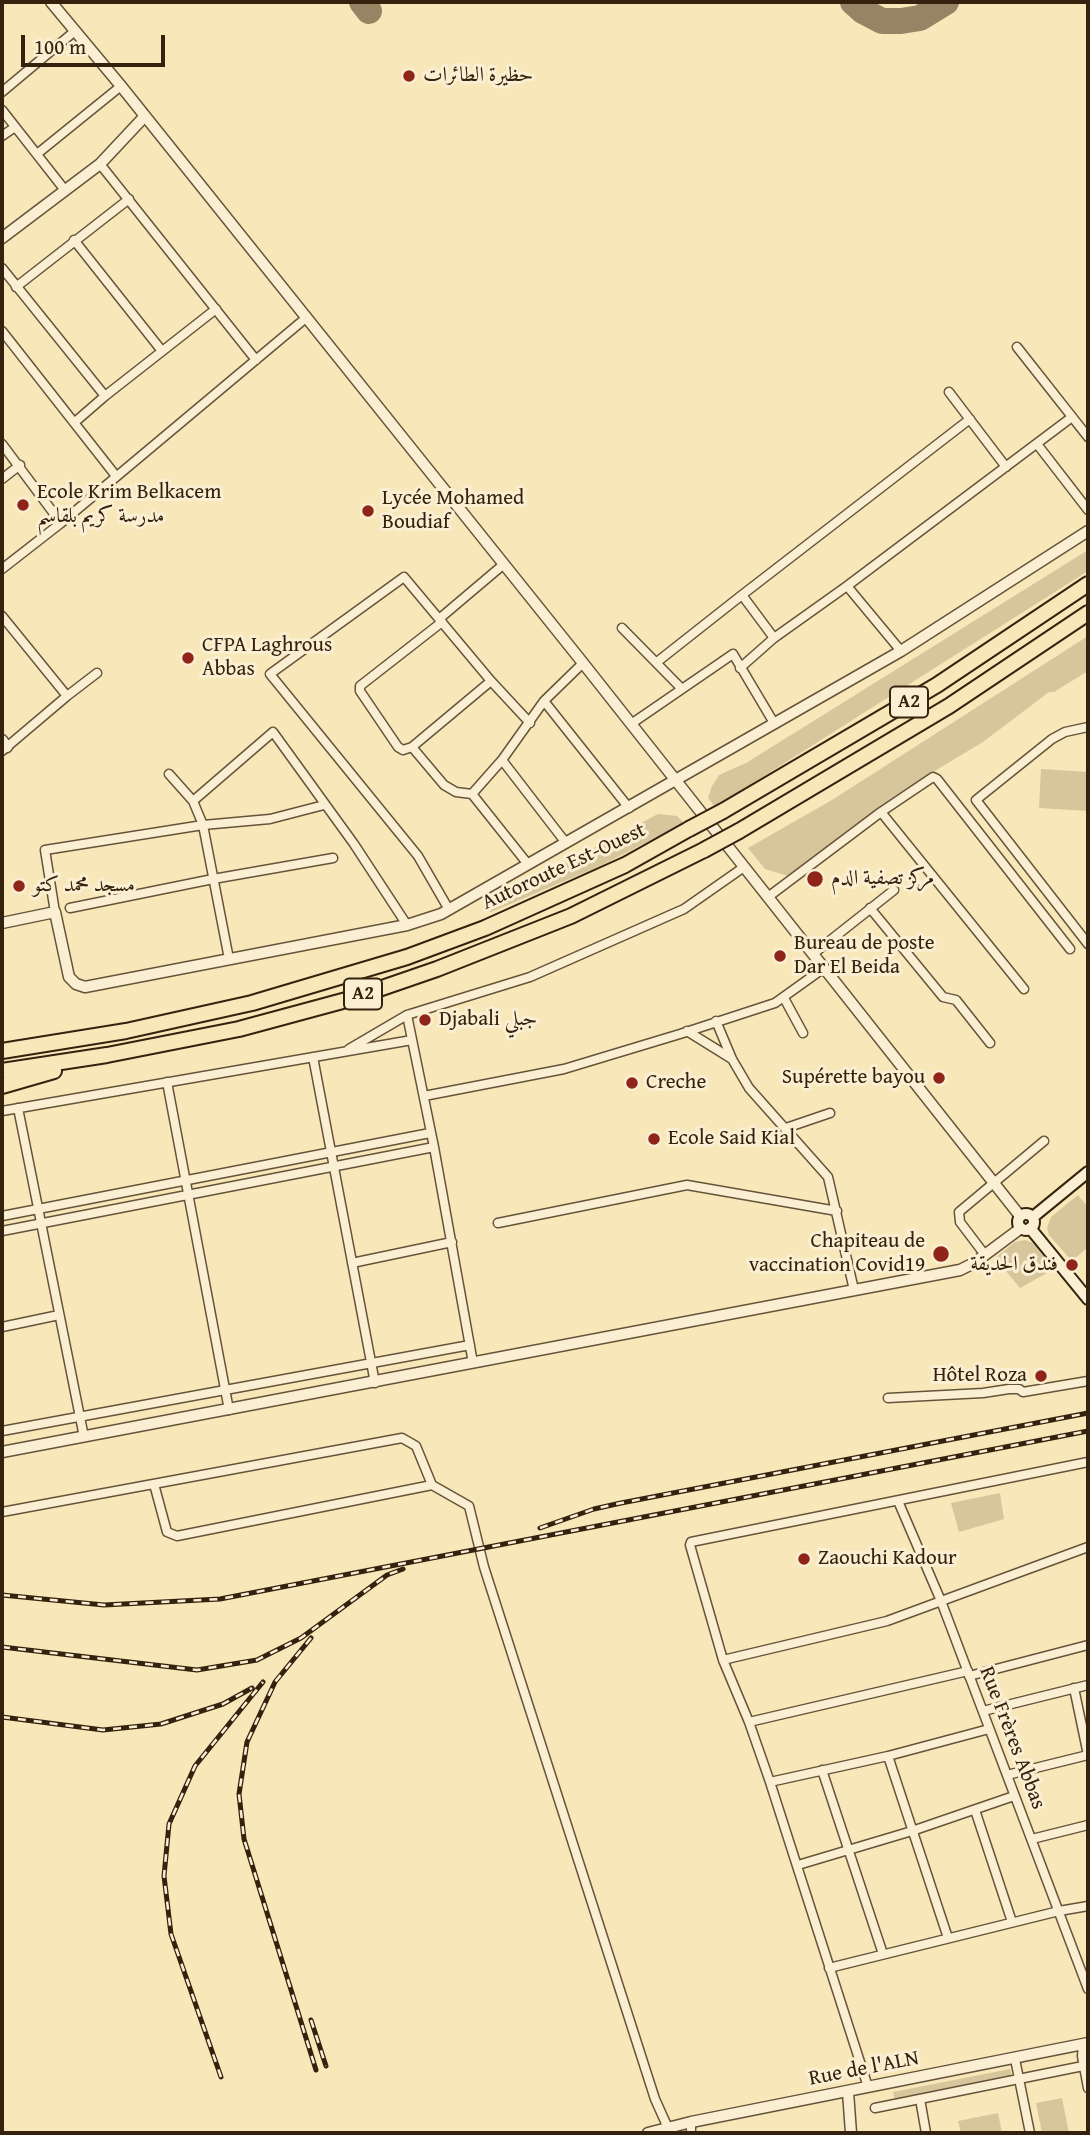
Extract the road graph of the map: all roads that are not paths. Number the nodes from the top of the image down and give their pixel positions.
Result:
1 (51, 2) edge
2 (75, 31) junction
3 (121, 86) junction
4 (2, 92) edge
5 (2, 110) edge
6 (145, 116) junction
7 (15, 127) junction
8 (2, 136) edge
9 (37, 154) junction
10 (100, 164) junction
11 (64, 189) junction
12 (129, 199) junction
13 (2, 238) edge
14 (74, 240) junction
15 (2, 268) edge
16 (16, 287) junction
17 (216, 309) junction
18 (307, 317) junction
19 (2, 332) edge
20 (1017, 347) dead end
21 (162, 351) junction
22 (256, 360) junction
23 (949, 392) dead end
24 (105, 396) junction
25 (1072, 416) junction
26 (970, 419) junction
27 (75, 422) junction
28 (1088, 437) edge
29 (2, 444) edge
30 (1037, 444) junction
31 (20, 465) junction
32 (1006, 467) junction
33 (116, 476) junction
34 (2, 480) edge
35 (1088, 510) edge
36 (61, 523) junction
37 (1088, 531) edge
38 (504, 564) junction
39 (2, 569) edge
40 (1088, 584) edge
41 (847, 586) junction
42 (741, 595) junction
43 (1088, 613) edge
44 (2, 616) edge
45 (441, 620) junction
46 (622, 628) dead end
47 (774, 638) junction
48 (901, 651) junction
49 (657, 662) junction
50 (583, 663) junction
51 (740, 668) junction
52 (97, 673) dead end
53 (491, 681) junction
54 (681, 688) junction
55 (67, 696) junction
56 (544, 701) junction
57 (530, 723) junction
58 (774, 723) junction
59 (631, 724) junction
60 (1088, 727) edge
61 (4, 746) edge
62 (412, 747) junction
63 (502, 760) junction
64 (169, 774) dead end
65 (676, 781) junction
66 (472, 794) junction
67 (193, 802) junction
68 (324, 805) junction
69 (629, 808) junction
70 (881, 812) junction
71 (204, 825) junction
72 (566, 843) junction
73 (333, 858) dead end
74 (527, 863) junction
75 (744, 867) junction
76 (213, 879) junction
77 (894, 890) dead end
78 (768, 897) junction
79 (70, 908) dead end
80 (448, 908) junction
81 (870, 908) junction
82 (55, 912) junction
83 (2, 923) edge
84 (407, 925) junction
85 (1088, 944) edge
86 (1070, 949) dead end
87 (813, 954) junction
88 (229, 959) junction
89 (824, 968) junction
90 (1024, 989) dead end
91 (784, 998) junction
92 (407, 1015) junction
93 (716, 1021) junction
94 (687, 1031) junction
95 (803, 1033) dead end
96 (412, 1040) junction
97 (990, 1043) dead end
98 (2, 1051) edge
99 (345, 1051) junction
100 (107, 1055) junction
101 (313, 1057) junction
102 (732, 1059) junction
103 (2, 1071) edge
104 (167, 1082) junction
105 (2, 1086) edge
106 (424, 1096) junction
107 (18, 1108) junction
108 (2, 1111) edge
109 (830, 1113) dead end
110 (786, 1128) junction
111 (430, 1133) junction
112 (1044, 1141) dead end
113 (434, 1147) junction
114 (331, 1152) junction
115 (334, 1167) junction
116 (1088, 1172) edge
117 (186, 1181) junction
118 (994, 1182) junction
119 (188, 1194) junction
120 (38, 1209) junction
121 (836, 1211) junction
122 (2, 1216) edge
123 (1026, 1222) junction
124 (41, 1223) junction
125 (498, 1223) dead end
126 (2, 1231) edge
127 (452, 1242) junction
128 (985, 1255) junction
129 (352, 1263) junction
130 (854, 1290) junction
131 (1088, 1298) edge
132 (60, 1315) junction
133 (2, 1327) edge
134 (470, 1345) junction
135 (372, 1363) junction
136 (473, 1363) junction
137 (1088, 1381) edge
138 (375, 1383) junction
139 (225, 1390) junction
140 (888, 1398) dead end
141 (229, 1410) junction
142 (80, 1417) junction
143 (2, 1431) edge
144 (84, 1437) junction
145 (2, 1452) edge
146 (1088, 1462) edge
147 (154, 1484) junction
148 (432, 1485) junction
149 (898, 1502) junction
150 (2, 1512) edge
151 (1088, 1547) edge
152 (941, 1601) junction
153 (1088, 1645) edge
154 (723, 1660) junction
155 (969, 1673) junction
156 (1088, 1685) edge
157 (1074, 1688) junction
158 (983, 1711) junction
159 (749, 1722) junction
160 (989, 1729) junction
161 (1088, 1755) edge
162 (888, 1756) junction
163 (822, 1770) junction
164 (1007, 1775) junction
165 (771, 1782) junction
166 (1014, 1796) junction
167 (975, 1810) junction
168 (1088, 1825) edge
169 (912, 1831) junction
170 (1032, 1839) junction
171 (849, 1849) junction
172 (798, 1865) junction
173 (1088, 1906) edge
174 (1059, 1911) junction
175 (1012, 1923) junction
176 (948, 1938) junction
177 (883, 1954) junction
178 (829, 1968) junction
179 (1088, 1989) edge
180 (1086, 2043) edge
181 (1015, 2059) junction
182 (1083, 2066) junction
183 (1019, 2079) junction
184 (868, 2087) junction
185 (1088, 2088) edge
186 (848, 2092) junction
187 (920, 2099) junction
188 (875, 2108) dead end
189 (668, 2128) junction
190 (691, 2128) edge
191 (648, 2133) edge
192 (851, 2133) edge
193 (926, 2133) edge
194 (1030, 2133) edge

1 - 2 street
2 - 3 street
2 - 4 street
3 - 6 street
3 - 9 street
5 - 7 street
6 - 10 street
6 - 18 street
7 - 8 street
7 - 9 street
9 - 11 street
10 - 11 street
10 - 12 street
11 - 13 street
12 - 14 street
12 - 17 street
14 - 16 street
14 - 21 street
15 - 16 street
16 - 24 street
17 - 21 street
17 - 22 street
18 - 22 street
18 - 38 street
19 - 27 street
20 - 25 street
21 - 24 street
22 - 33 street
23 - 26 street
24 - 27 street
25 - 28 street
25 - 30 street
26 - 32 street
26 - 42 street
27 - 33 street
29 - 31 street
30 - 32 street
30 - 35 street
31 - 34 street
31 - 36 street
32 - 41 street
33 - 36 street
36 - 39 street
37 - 48 street
38 - 45 street
38 - 50 street
40 - 98 highway, Autoroute Est-Ouest / A2, bridge
41 - 47 street
41 - 48 street
42 - 47 street
42 - 49 street
43 - 100 highway, Autoroute Est-Ouest / A2, bridge
44 - 55 street
45 - 53 street
45 - 62 street
45 - 80 street
46 - 49 street
47 - 51 street
48 - 58 street
49 - 54 street
50 - 56 street
50 - 59 street
51 - 54 street
51 - 58 street
52 - 55 street
53 - 57 street
53 - 62 street
54 - 59 street
55 - 61 street
56 - 57 street
56 - 69 street
57 - 63 street
58 - 65 street
59 - 65 street
60 - 85 street
62 - 66 street
63 - 66 street
63 - 72 street
64 - 67 street
65 - 69 street
65 - 75 street
66 - 74 street
67 - 68 street
67 - 71 street
68 - 71 street
68 - 84 street
69 - 72 street
70 - 78 street
70 - 86 street
70 - 90 street
71 - 76 street
71 - 82 street
72 - 74 street
73 - 76 street
74 - 80 street
75 - 78 street
75 - 92 street
76 - 79 street
76 - 88 street
77 - 81 street
78 - 87 street
80 - 84 street
81 - 87 street
81 - 97 street
82 - 83 street
82 - 88 street
84 - 88 street
87 - 89 street
89 - 91 street
89 - 118 street
91 - 93 street
91 - 95 street
92 - 96 street
92 - 99 street
93 - 94 street
93 - 102 street
94 - 102 street
94 - 106 street
96 - 99 street
96 - 106 street
99 - 101 street
100 - 103 highway, Autoroute Est-Ouest / A2
100 - 105 highway
101 - 104 street
101 - 114 street
102 - 110 street
104 - 107 street
104 - 117 street
106 - 111 street
107 - 108 street
107 - 120 street
109 - 110 street
110 - 121 street
111 - 113 street
111 - 114 street
112 - 118 street
113 - 115 street
113 - 127 street
114 - 115 street
114 - 117 street
115 - 119 street
115 - 129 street
116 - 123 main road
117 - 119 street
117 - 120 street
118 - 123 street
118 - 128 street
119 - 124 street
119 - 139 street
120 - 122 street
120 - 124 street
121 - 125 street
121 - 130 street
123 - 128 street
123 - 131 main road
124 - 126 street
124 - 132 street
127 - 129 street
127 - 134 street
128 - 130 street
129 - 135 street
130 - 136 street
132 - 133 street
132 - 142 street
134 - 135 street
134 - 136 street
135 - 138 street
135 - 139 street
136 - 138 street
137 - 140 street
138 - 141 street
139 - 141 street
139 - 142 street
141 - 144 street
142 - 143 street
142 - 144 street
144 - 145 street
146 - 149 street
147 - 148 street
147 - 148 street
147 - 150 street
148 - 189 street
149 - 152 street, Rue Frères Abbas
149 - 154 street
151 - 152 street
152 - 154 street
152 - 155 street, Rue Frères Abbas
153 - 155 street
154 - 159 street
155 - 158 street, Rue Frères Abbas
155 - 159 street
156 - 157 street
157 - 158 street
157 - 161 street
158 - 160 street, Rue Frères Abbas
159 - 165 street
160 - 162 street
160 - 164 street, Rue Frères Abbas
161 - 164 street
162 - 163 street
162 - 169 street
163 - 165 street
163 - 171 street
164 - 166 street, Rue Frères Abbas
165 - 172 street
166 - 167 street
166 - 170 street, Rue Frères Abbas
167 - 169 street
167 - 175 street
168 - 170 street
169 - 171 street
169 - 176 street
170 - 174 street, Rue Frères Abbas
171 - 172 street
171 - 177 street
172 - 178 street
173 - 174 street
174 - 175 street
174 - 179 street, Rue Frères Abbas
175 - 176 street
176 - 177 street
177 - 178 street
178 - 184 street
180 - 181 street, Rue de l'ALN
180 - 182 street
181 - 183 street
181 - 184 street, Rue de l'ALN
182 - 183 street
182 - 185 street
183 - 187 street
183 - 194 street
184 - 186 street, Rue de l'ALN
186 - 190 street, Rue de l'ALN
186 - 192 street
187 - 188 street
187 - 193 street
189 - 190 street, Rue de l'ALN
189 - 191 street, Rue de l'ALN

